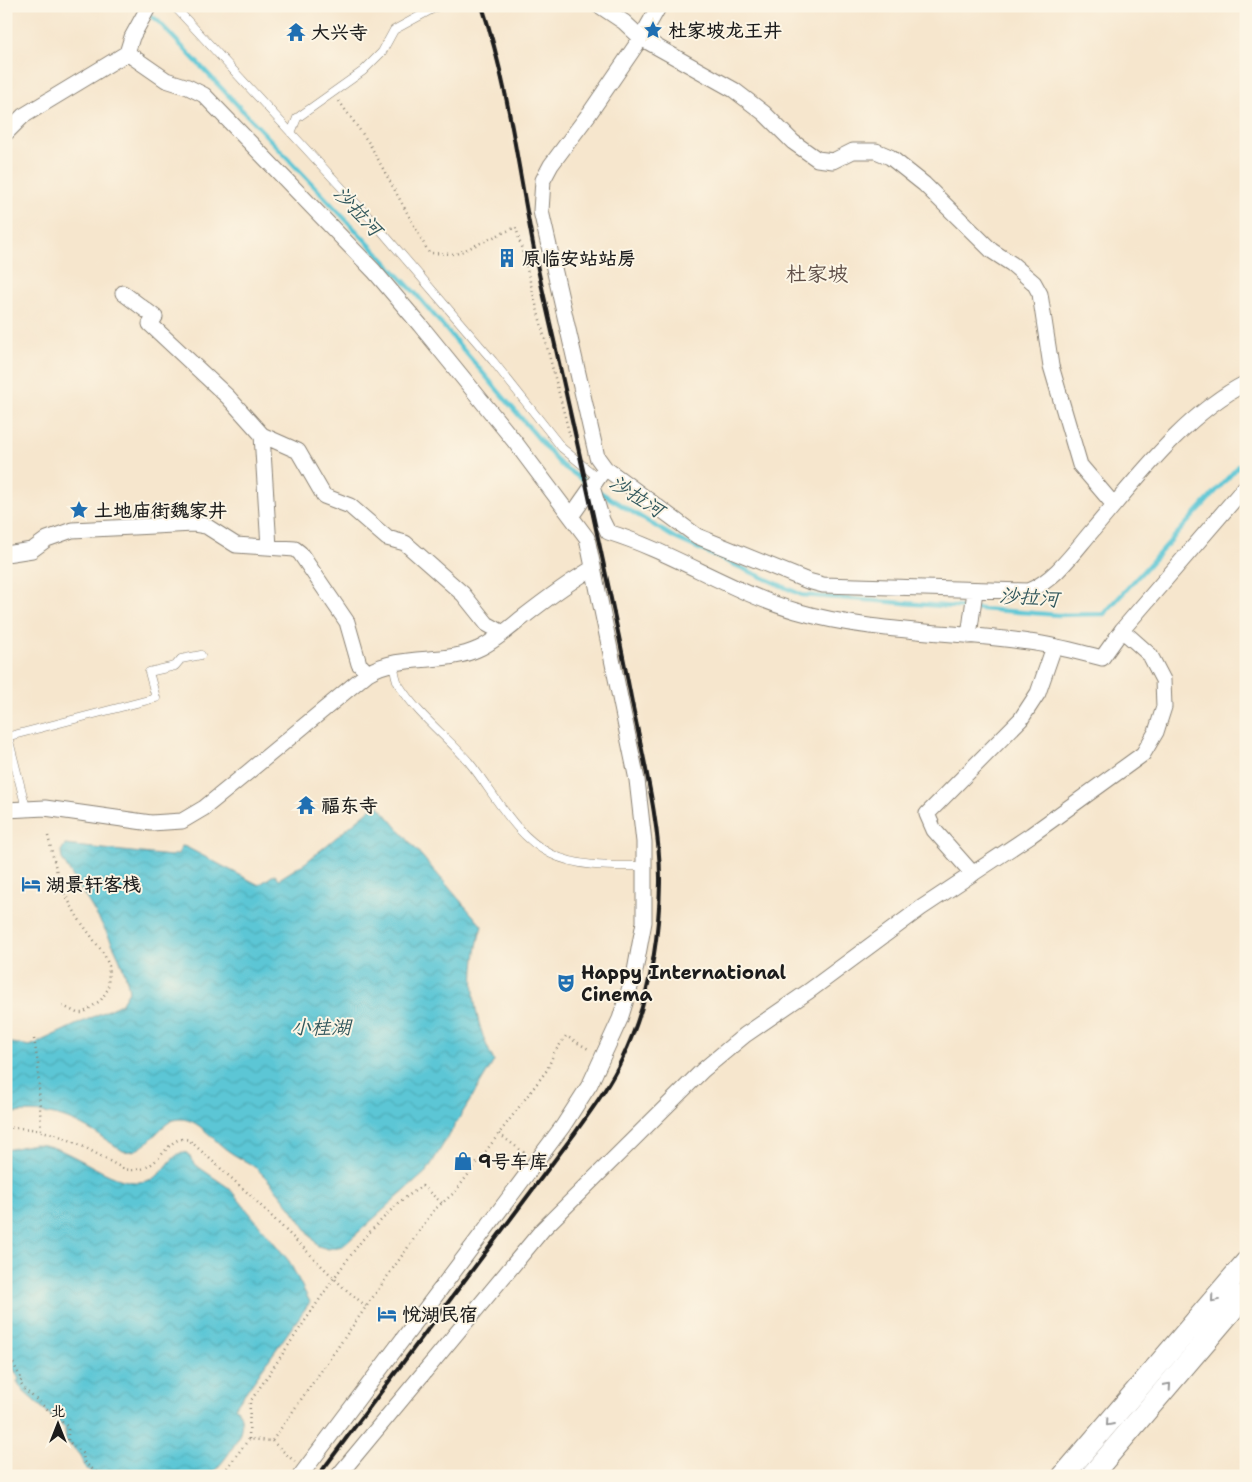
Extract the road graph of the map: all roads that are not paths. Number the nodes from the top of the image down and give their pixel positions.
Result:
1 (174, 6) edge
2 (438, 6) edge
3 (600, 6) edge
4 (659, 6) edge
5 (146, 11) edge
6 (641, 38) junction
7 (127, 53) junction
8 (6, 133) edge
9 (291, 134) junction
10 (124, 293) dead end
11 (1246, 383) edge
12 (262, 435) junction
13 (598, 477) junction
14 (1246, 486) edge
15 (1114, 505) junction
16 (576, 510) junction
17 (269, 547) junction
18 (6, 554) edge
19 (594, 568) junction
20 (975, 594) junction
21 (1122, 630) junction
22 (970, 632) junction
23 (503, 633) junction
24 (1054, 647) junction
25 (201, 655) dead end
26 (393, 663) junction
27 (368, 673) junction
28 (7, 737) edge
29 (26, 808) junction
30 (6, 810) edge
31 (645, 866) junction
32 (973, 874) junction
33 (1246, 1262) edge
34 (1246, 1294) edge
35 (1088, 1447) junction
36 (1097, 1468) edge
37 (302, 1473) edge
38 (338, 1476) edge
39 (1062, 1476) edge

1 - 9 lane
2 - 9 lane
3 - 6 street
4 - 6 street
5 - 7 street
6 - 13 street
6 - 15 street
7 - 8 street
7 - 16 street
9 - 13 lane
10 - 12 street
11 - 15 street
12 - 17 street
12 - 23 street
13 - 16 street
13 - 20 street
13 - 22 street
14 - 21 street
15 - 20 street
16 - 19 street
17 - 18 street
17 - 27 street
19 - 23 street
19 - 31 street
20 - 22 street
21 - 24 street
21 - 32 street
22 - 24 street
23 - 26 street
24 - 32 street
25 - 28 lane
26 - 27 street
26 - 31 lane
27 - 29 street
28 - 29 lane
29 - 30 street
31 - 37 street
32 - 38 street
33 -> 35 main road
36 -> 34 main road
35 - 36 main road
35 - 39 main road

